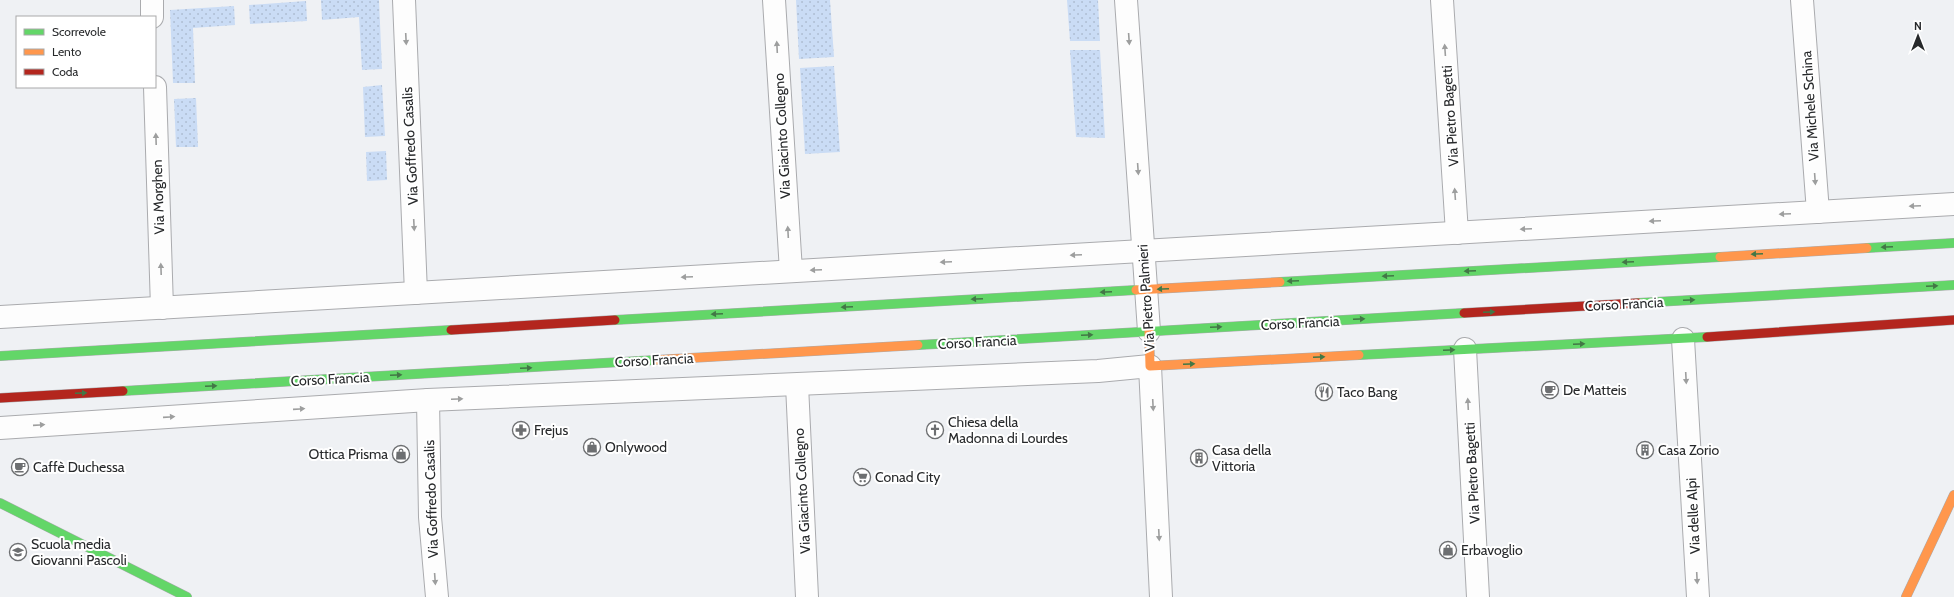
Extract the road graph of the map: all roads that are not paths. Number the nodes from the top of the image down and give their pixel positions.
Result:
1 (152, 0) edge
2 (404, 0) edge
3 (774, 0) edge
4 (1126, 0) edge
5 (1442, 0) edge
6 (1802, 0) edge
7 (152, 16) edge
8 (155, 88) edge
9 (1954, 204) edge
10 (1818, 212) junction
11 (1457, 233) junction
12 (1954, 243) edge
13 (1143, 251) junction
14 (791, 271) junction
15 (1954, 285) edge
16 (1145, 289) junction
17 (416, 293) junction
18 (162, 308) junction
19 (0, 317) edge
20 (1954, 320) edge
21 (1149, 331) junction
22 (1683, 339) junction
23 (1465, 349) junction
24 (0, 356) edge
25 (1150, 366) junction
26 (797, 385) junction
27 (0, 398) edge
28 (428, 400) junction
29 (0, 428) edge
30 (1954, 495) edge
31 (0, 503) edge
32 (187, 597) edge
33 (437, 597) edge
34 (806, 597) edge
35 (1161, 597) edge
36 (1478, 597) edge
37 (1698, 597) edge
38 (1906, 597) edge

1 - 7 street
2 -> 17 street, Via Goffredo Casalis
14 -> 3 street, Via Giacinto Collegno
4 -> 13 street, Via Pietro Palmieri
11 -> 5 street, Via Pietro Bagetti
6 -> 10 street, Via Michele Schina
18 -> 8 street, Via Morghen
9 -> 10 street
10 -> 11 street
11 - 13 street
12 -> 16 main road
13 -> 14 street
13 - 16 street, Via Pietro Palmieri
14 -> 17 street
21 -> 15 main road, Corso Francia
16 - 21 street, Via Pietro Palmieri
16 -> 24 main road
17 - 18 street
18 - 19 street
20 - 22 main road, Corso Francia
21 - 25 main road, Via Pietro Palmieri
27 -> 21 main road, Corso Francia
23 -> 22 main road, Corso Francia
22 -> 37 street, Via delle Alpi
25 -> 23 main road, Corso Francia
36 -> 23 street, Via Pietro Bagetti
25 - 26 street, Corso Francia
25 -> 35 street, Via Pietro Palmieri
28 -> 26 street, Corso Francia
26 - 34 street, Via Giacinto Collegno
29 -> 28 street, Corso Francia
28 -> 33 street, Via Goffredo Casalis
30 - 38 main road
31 - 32 main road

